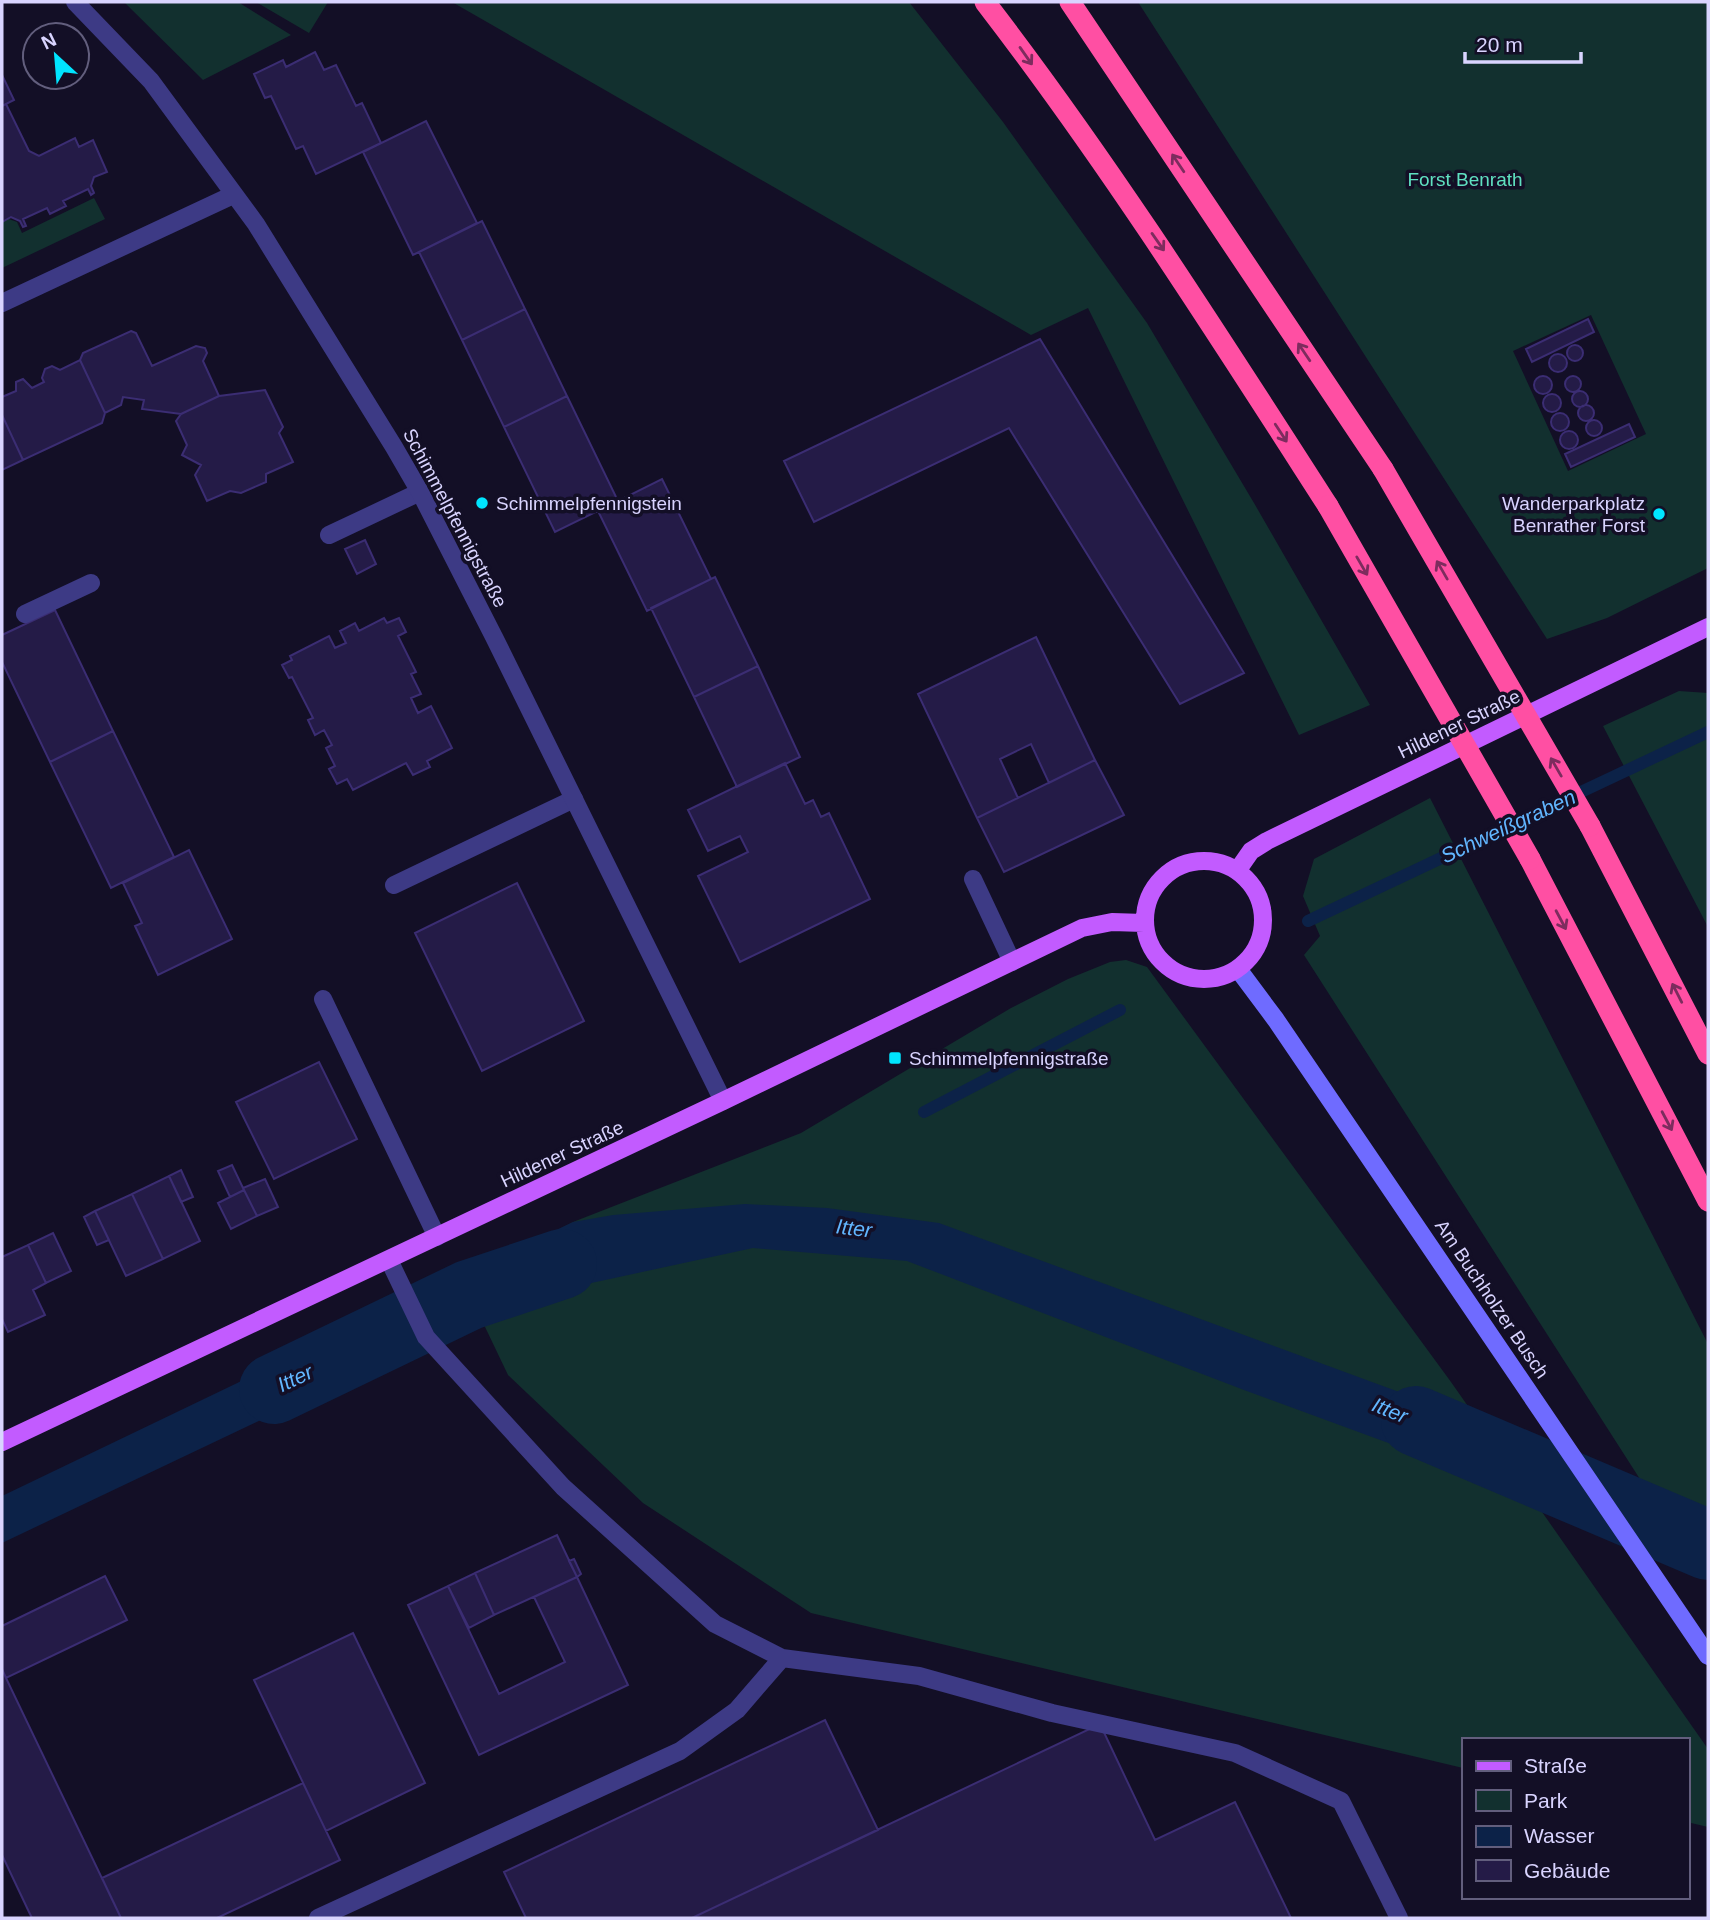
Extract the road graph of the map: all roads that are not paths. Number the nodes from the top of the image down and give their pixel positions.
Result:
1 (75, 2) edge
2 (985, 2) edge
3 (1069, 2) edge
4 (233, 195) junction
5 (2, 303) edge
6 (420, 492) junction
7 (329, 535) dead end
8 (91, 583) dead end
9 (26, 614) dead end
10 (1708, 627) edge
11 (574, 799) junction
12 (1237, 871) junction
13 (973, 879) dead end
14 (394, 885) dead end
15 (1144, 923) junction
16 (1012, 962) junction
17 (1238, 969) junction
18 (323, 999) dead end
19 (1708, 1054) edge
20 (723, 1101) junction
21 (1708, 1200) edge
22 (438, 1237) junction
23 (392, 1267) junction
24 (2, 1442) edge
25 (1708, 1656) edge
26 (782, 1658) junction
27 (318, 1918) edge
28 (1399, 1918) edge

1 - 4 street, Schimmelpfennigstraße
2 -> 21 highway, bridge
19 -> 3 highway, bridge
4 - 5 street
4 - 6 street, Schimmelpfennigstraße
6 - 7 street
6 - 11 street, Schimmelpfennigstraße
8 - 9 street
10 - 12 main road, Hildener Straße
11 - 14 street
11 - 20 street, Schimmelpfennigstraße
12 - 15 main road
12 - 17 main road
13 - 16 street
15 - 16 main road, Hildener Straße
15 - 17 main road
16 - 20 main road, Hildener Straße
17 - 25 main road, Am Buchholzer Busch
18 - 22 street
20 - 22 main road, Hildener Straße
22 - 23 main road, Hildener Straße
23 - 24 main road, Hildener Straße
23 - 26 street
26 - 27 street
26 - 28 street

